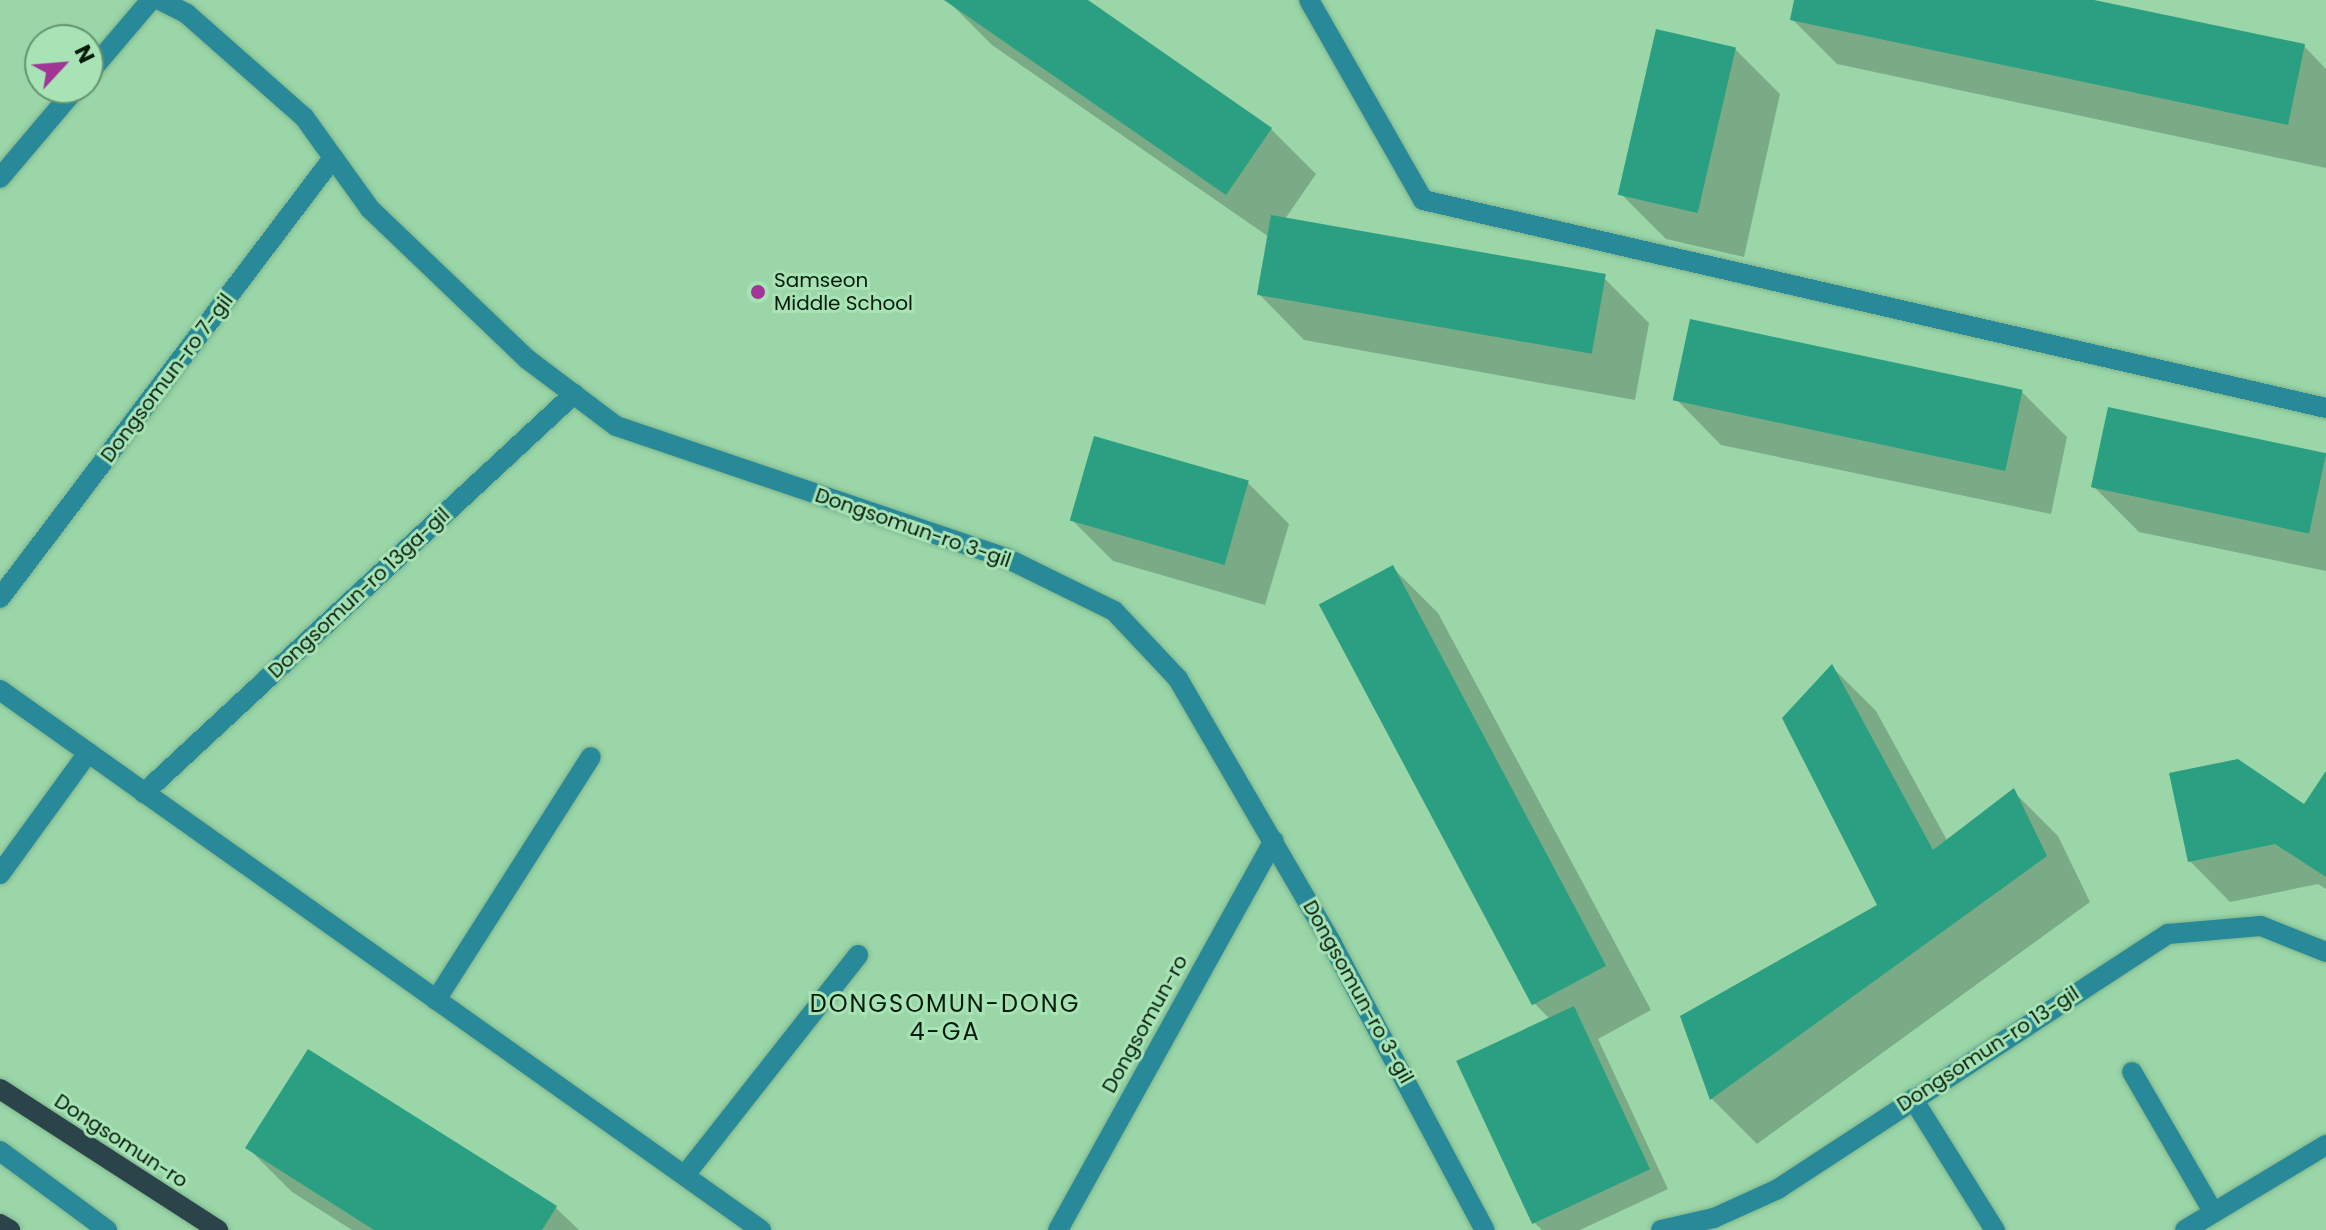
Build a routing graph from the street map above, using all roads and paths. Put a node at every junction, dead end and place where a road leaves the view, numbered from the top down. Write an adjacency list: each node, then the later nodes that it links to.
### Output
1 (151, 0): 4 (street)
2 (160, 0): 6 (street, Dongsomun-ro 3-gil)
3 (1309, 0): 9 (street)
4 (104, 55)
5 (62, 104): 7 (street)
6 (333, 158): 8 (street, Dongsomun-ro 3-gil); 10 (street, Dongsomun-ro 7-gil)
7 (0, 178)
8 (574, 394): 14 (street, Dongsomun-ro 13ga-gil); 15 (street, Dongsomun-ro 3-gil)
9 (2326, 408)
10 (0, 598)
11 (0, 690): 12 (street)
12 (88, 753): 14 (street); 16 (street)
13 (591, 757): 19 (street)
14 (144, 793): 19 (street)
15 (1274, 841): 34 (street, Dongsomun-ro); 35 (street, Dongsomun-ro 3-gil)
16 (0, 874)
17 (2326, 952): 22 (street, Dongsomun-ro 13-gil)
18 (858, 955): 26 (street)
19 (436, 1000): 26 (street)
20 (2132, 1072): 27 (street)
21 (0, 1089): 32 (main road, Dongsomun-ro)
22 (1913, 1099): 36 (street, Dongsomun-ro 13-gil); 37 (street)
23 (2326, 1145): 27 (street)
24 (0, 1151): 31 (street)
25 (0, 1166): 30 (street)
26 (685, 1175): 33 (street)
27 (2213, 1212): 38 (street)
28 (0, 1224): 29 (main road)
29 (10, 1230)
30 (84, 1230)
31 (107, 1230)
32 (218, 1230)
33 (761, 1230)
34 (1058, 1230)
35 (1485, 1230)
36 (1661, 1230)
37 (1995, 1230)
38 (2185, 1230)

